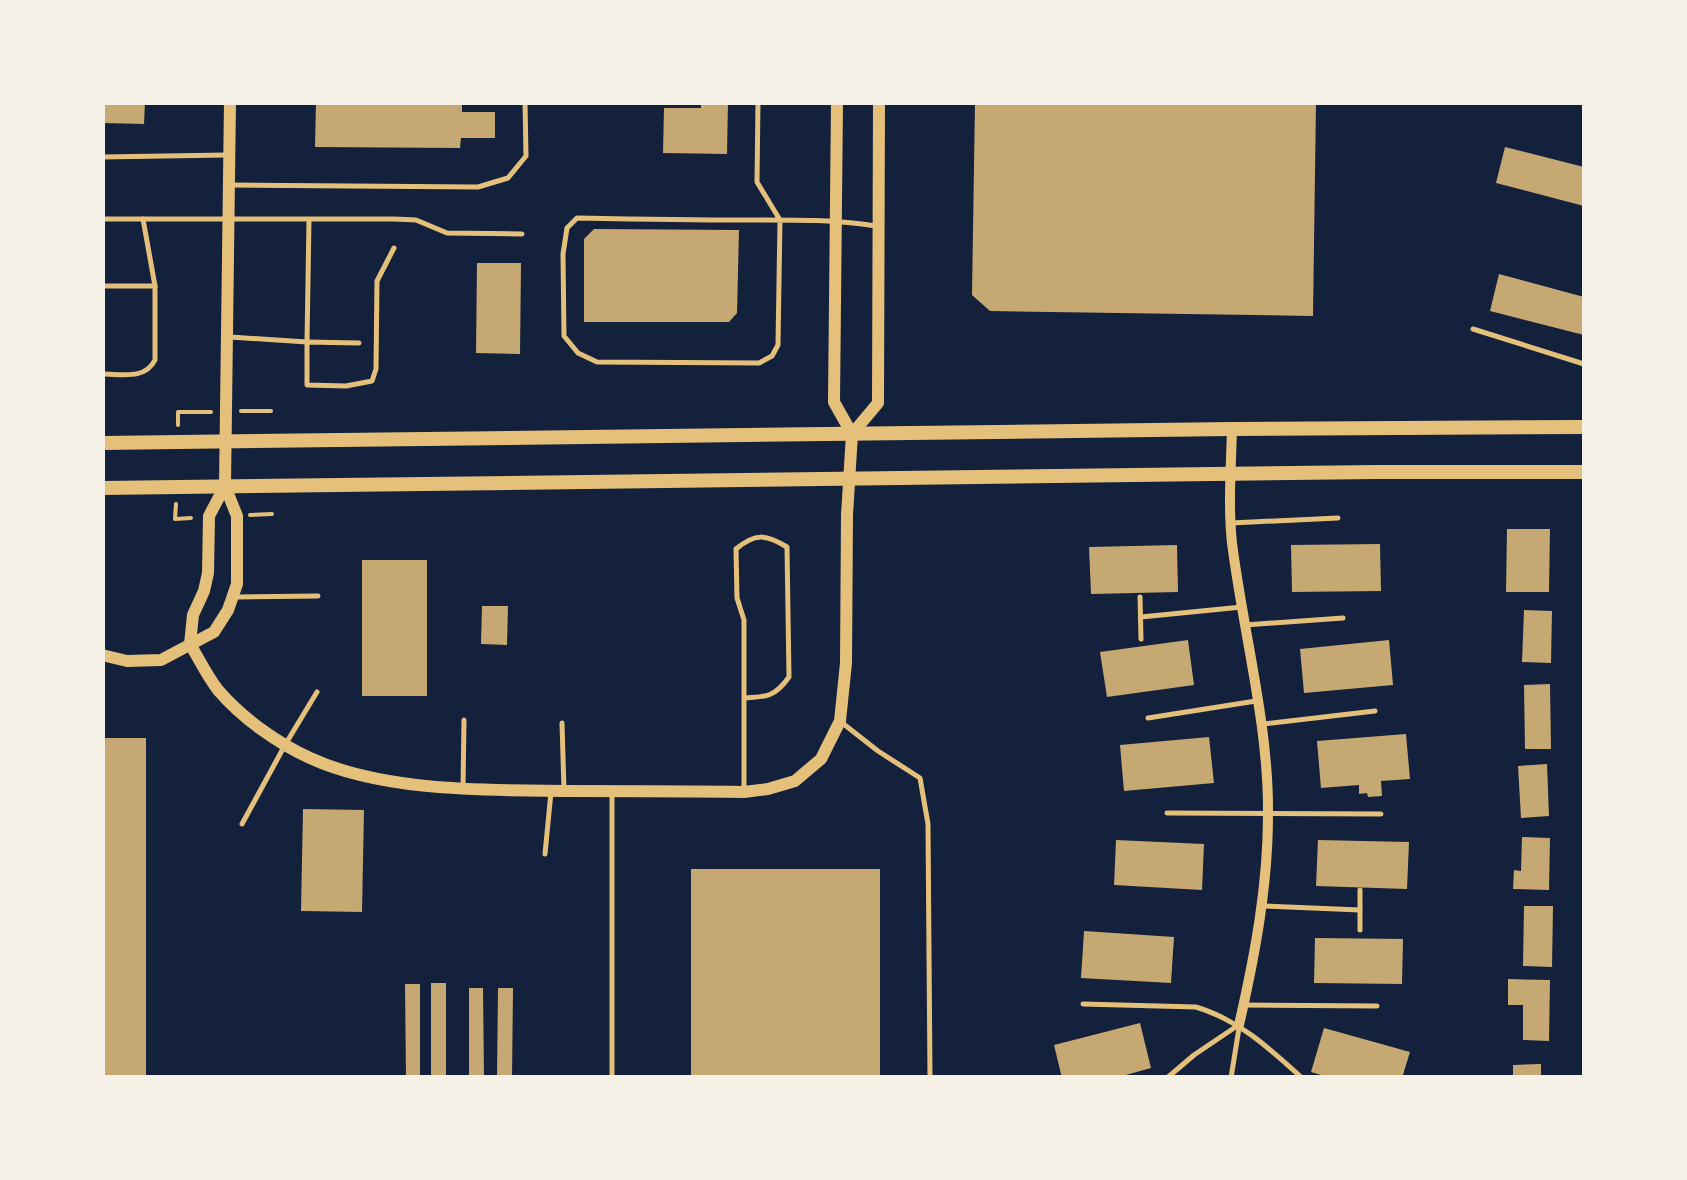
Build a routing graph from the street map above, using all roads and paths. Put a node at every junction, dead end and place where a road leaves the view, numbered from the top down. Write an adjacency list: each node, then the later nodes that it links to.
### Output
1 (230, 102): 6 (street)
2 (526, 102): 8 (lane)
3 (758, 102): 13 (lane)
4 (837, 102): 14 (street)
5 (879, 102): 15 (street)
6 (230, 155): 7 (lane); 8 (street)
7 (102, 157)
8 (229, 185): 11 (street)
9 (102, 219): 10 (lane)
10 (143, 219): 11 (lane); 19 (lane)
11 (228, 219): 12 (lane); 21 (street)
12 (310, 219): 16 (lane); 22 (lane)
13 (780, 220): 13 (lane); 14 (lane)
14 (836, 220): 15 (lane); 28 (street)
15 (878, 226): 28 (street)
16 (522, 234)
17 (394, 248): 22 (lane)
18 (102, 286): 19 (lane)
19 (155, 286): 25 (lane)
20 (1473, 330): 24 (lane)
21 (227, 337): 22 (lane); 29 (street)
22 (307, 342): 23 (lane)
23 (358, 343)
24 (1584, 364)
25 (102, 374)
26 (1584, 427): 27 (main road)
27 (1232, 429): 28 (main road); 32 (street)
28 (852, 434): 29 (main road); 33 (street)
29 (226, 442): 30 (main road); 34 (street)
30 (102, 444)
31 (1584, 472): 32 (main road)
32 (1231, 474): 33 (main road); 37 (street)
33 (849, 478): 34 (main road); 54 (street)
34 (224, 486): 35 (main road); 40 (street); 46 (street)
35 (102, 488)
36 (1338, 518): 37 (lane)
37 (1230, 523): 41 (street)
38 (318, 596): 40 (lane)
39 (1140, 597): 42 (lane)
40 (232, 598): 46 (street)
41 (1242, 607): 42 (lane); 44 (street)
42 (1140, 618): 45 (lane)
43 (1343, 618): 44 (lane)
44 (1245, 625): 50 (street)
45 (1141, 639)
46 (190, 644): 47 (street); 57 (street)
47 (102, 655)
48 (317, 692): 57 (lane)
49 (744, 698): 49 (lane); 61 (lane)
50 (1256, 702): 52 (lane); 56 (street)
51 (1375, 711): 56 (lane)
52 (1148, 718)
53 (464, 720): 58 (lane)
54 (840, 720): 61 (street); 76 (lane)
55 (562, 723): 59 (lane)
56 (1260, 724): 63 (street)
57 (285, 745): 58 (street); 65 (lane)
58 (463, 788): 59 (street)
59 (558, 791): 60 (street); 66 (lane)
60 (612, 791): 61 (street); 75 (lane)
61 (744, 792)
62 (1167, 813): 63 (lane)
63 (1268, 814): 64 (lane); 68 (street)
64 (1380, 814)
65 (242, 824)
66 (545, 854)
67 (1360, 890): 69 (lane)
68 (1263, 906): 69 (lane); 72 (street)
69 (1360, 910): 70 (lane)
70 (1360, 930)
71 (1084, 1004): 74 (lane)
72 (1244, 1005): 73 (lane); 74 (street)
73 (1378, 1006)
74 (1239, 1025): 77 (lane); 78 (lane); 79 (lane)
75 (612, 1078)
76 (930, 1078)
77 (1168, 1078)
78 (1231, 1078)
79 (1302, 1078)

